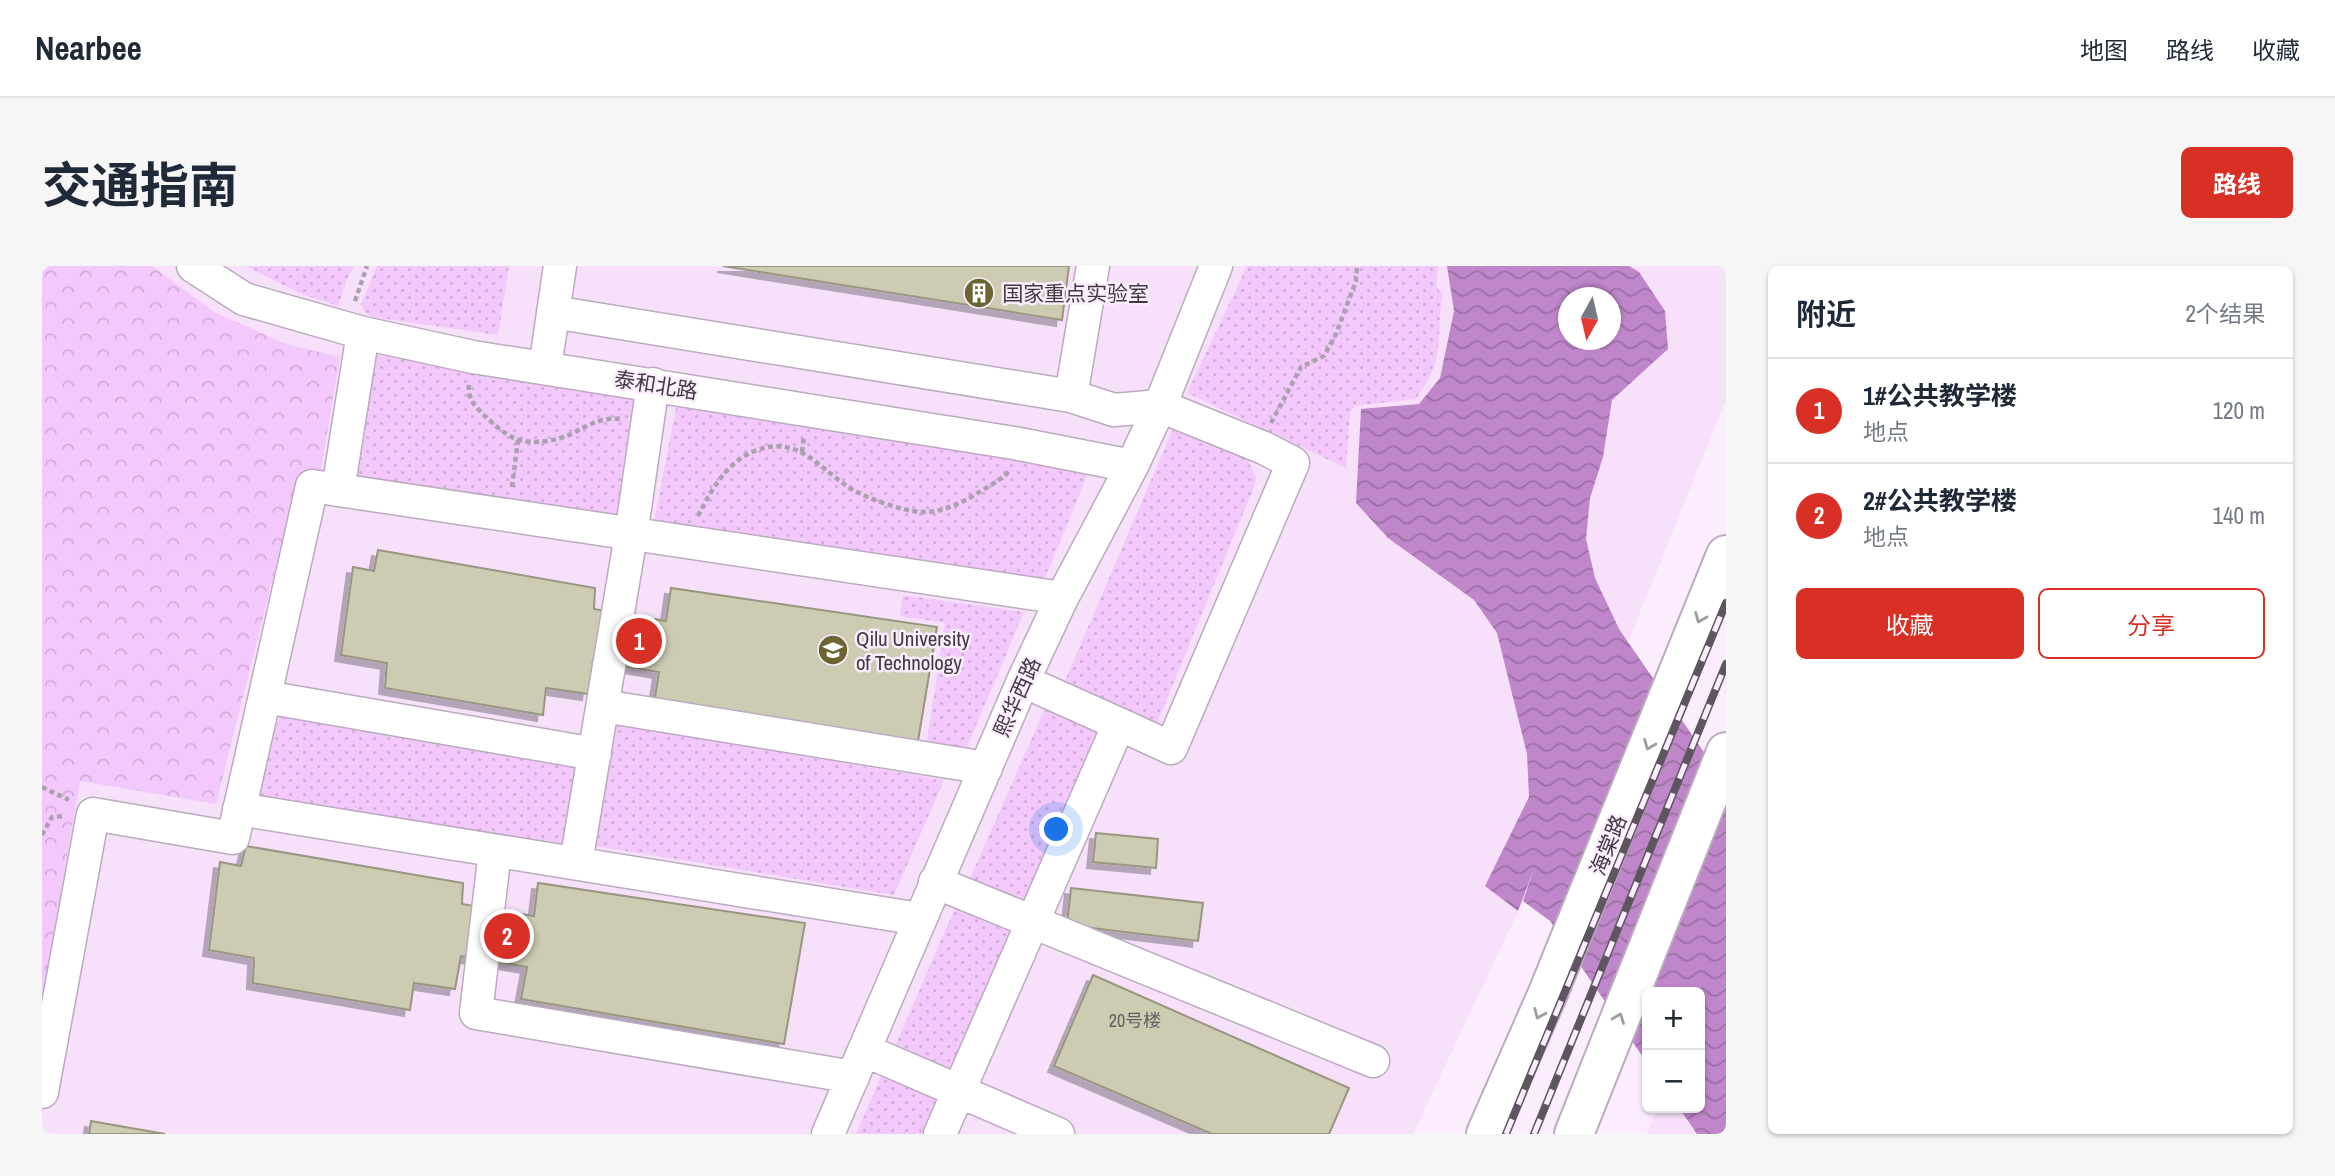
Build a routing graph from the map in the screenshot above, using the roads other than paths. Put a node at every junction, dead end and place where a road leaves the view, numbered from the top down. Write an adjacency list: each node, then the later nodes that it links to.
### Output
1 (193, 266): 6 (street, 泰和北路)
2 (560, 266): 5 (street)
3 (1093, 266): 9 (street)
4 (1216, 266): 10 (street, 熙华西路)
5 (553, 312): 7 (street); 9 (street)
6 (357, 331): 7 (street, 泰和北路); 12 (street)
7 (545, 368): 8 (street, 泰和北路)
8 (653, 384): 11 (street, 泰和北路); 13 (street)
9 (1071, 396): 10 (street)
10 (1160, 406): 11 (street, 熙华西路); 19 (street)
11 (1132, 466): 15 (street, 熙华西路)
12 (338, 490): 13 (street); 17 (street)
13 (631, 535): 15 (street); 18 (street)
14 (1726, 555): 36 (main road, 海棠路, one-way to 36)
15 (1062, 598): 16 (street, 熙华西路)
16 (1023, 681): 19 (street); 22 (street, 熙华西路)
17 (265, 697): 21 (street); 23 (street)
18 (603, 706): 21 (street); 22 (street)
19 (1119, 724): 28 (street)
20 (1726, 752): 37 (main road, one-way to 20)
21 (595, 754): 25 (street)
22 (986, 768): 26 (street, 熙华西路)
23 (239, 809): 24 (street); 32 (street)
24 (495, 851): 25 (street); 30 (street)
25 (576, 863): 27 (street)
26 (935, 882): 27 (street, 熙华西路); 28 (street)
27 (919, 919): 30 (street, 熙华西路)
28 (1032, 923): 29 (street); 31 (street)
29 (1373, 1061)
30 (858, 1063): 31 (street); 33 (street, 熙华西路)
31 (958, 1091): 34 (street); 35 (street)
32 (42, 1092)
33 (828, 1134)
34 (940, 1134)
35 (1058, 1134)
36 (1486, 1134)
37 (1574, 1134)

